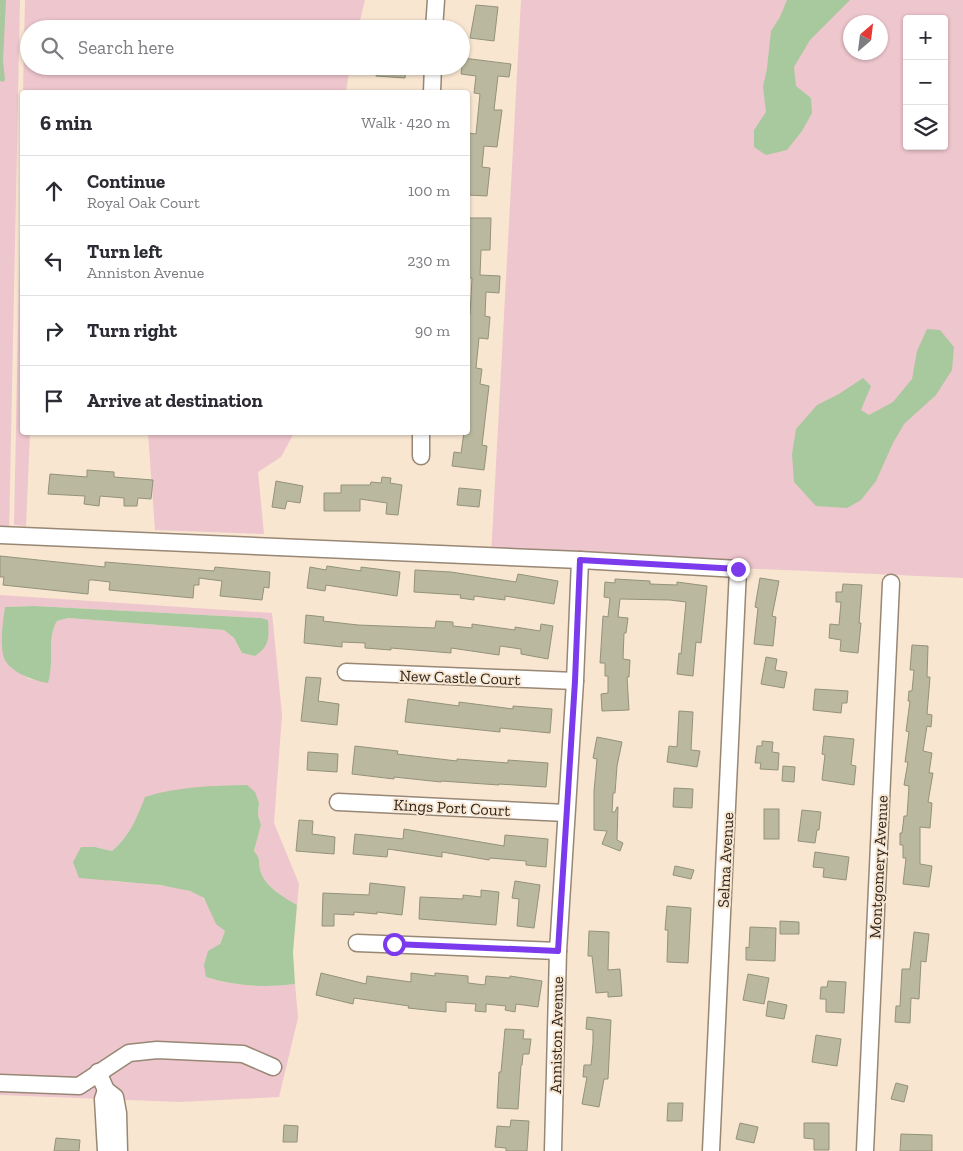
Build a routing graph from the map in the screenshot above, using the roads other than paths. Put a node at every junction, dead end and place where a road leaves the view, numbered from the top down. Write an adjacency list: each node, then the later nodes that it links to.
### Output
1 (436, 0): 2 (street)
2 (435, 20)
3 (433, 75): 4 (street)
4 (432, 90)
5 (421, 435): 6 (street)
6 (421, 456)
7 (0, 535): 8 (street)
8 (580, 560): 11 (street, Anniston Avenue); 23 (street, Selma Avenue)
9 (891, 583): 24 (street, Montgomery Avenue)
10 (346, 672): 11 (street, New Castle Court)
11 (575, 681): 13 (street, Anniston Avenue)
12 (338, 802): 13 (street, Kings Port Court)
13 (566, 813): 15 (street, Anniston Avenue)
14 (357, 943): 15 (street)
15 (558, 951): 22 (street, Anniston Avenue)
16 (273, 1067): 17 (street)
17 (98, 1072): 18 (street); 19 (street)
18 (0, 1083)
19 (106, 1090): 20 (street); 21 (street)
20 (106, 1151)
21 (119, 1151)
22 (553, 1151)
23 (712, 1151)
24 (865, 1151)

